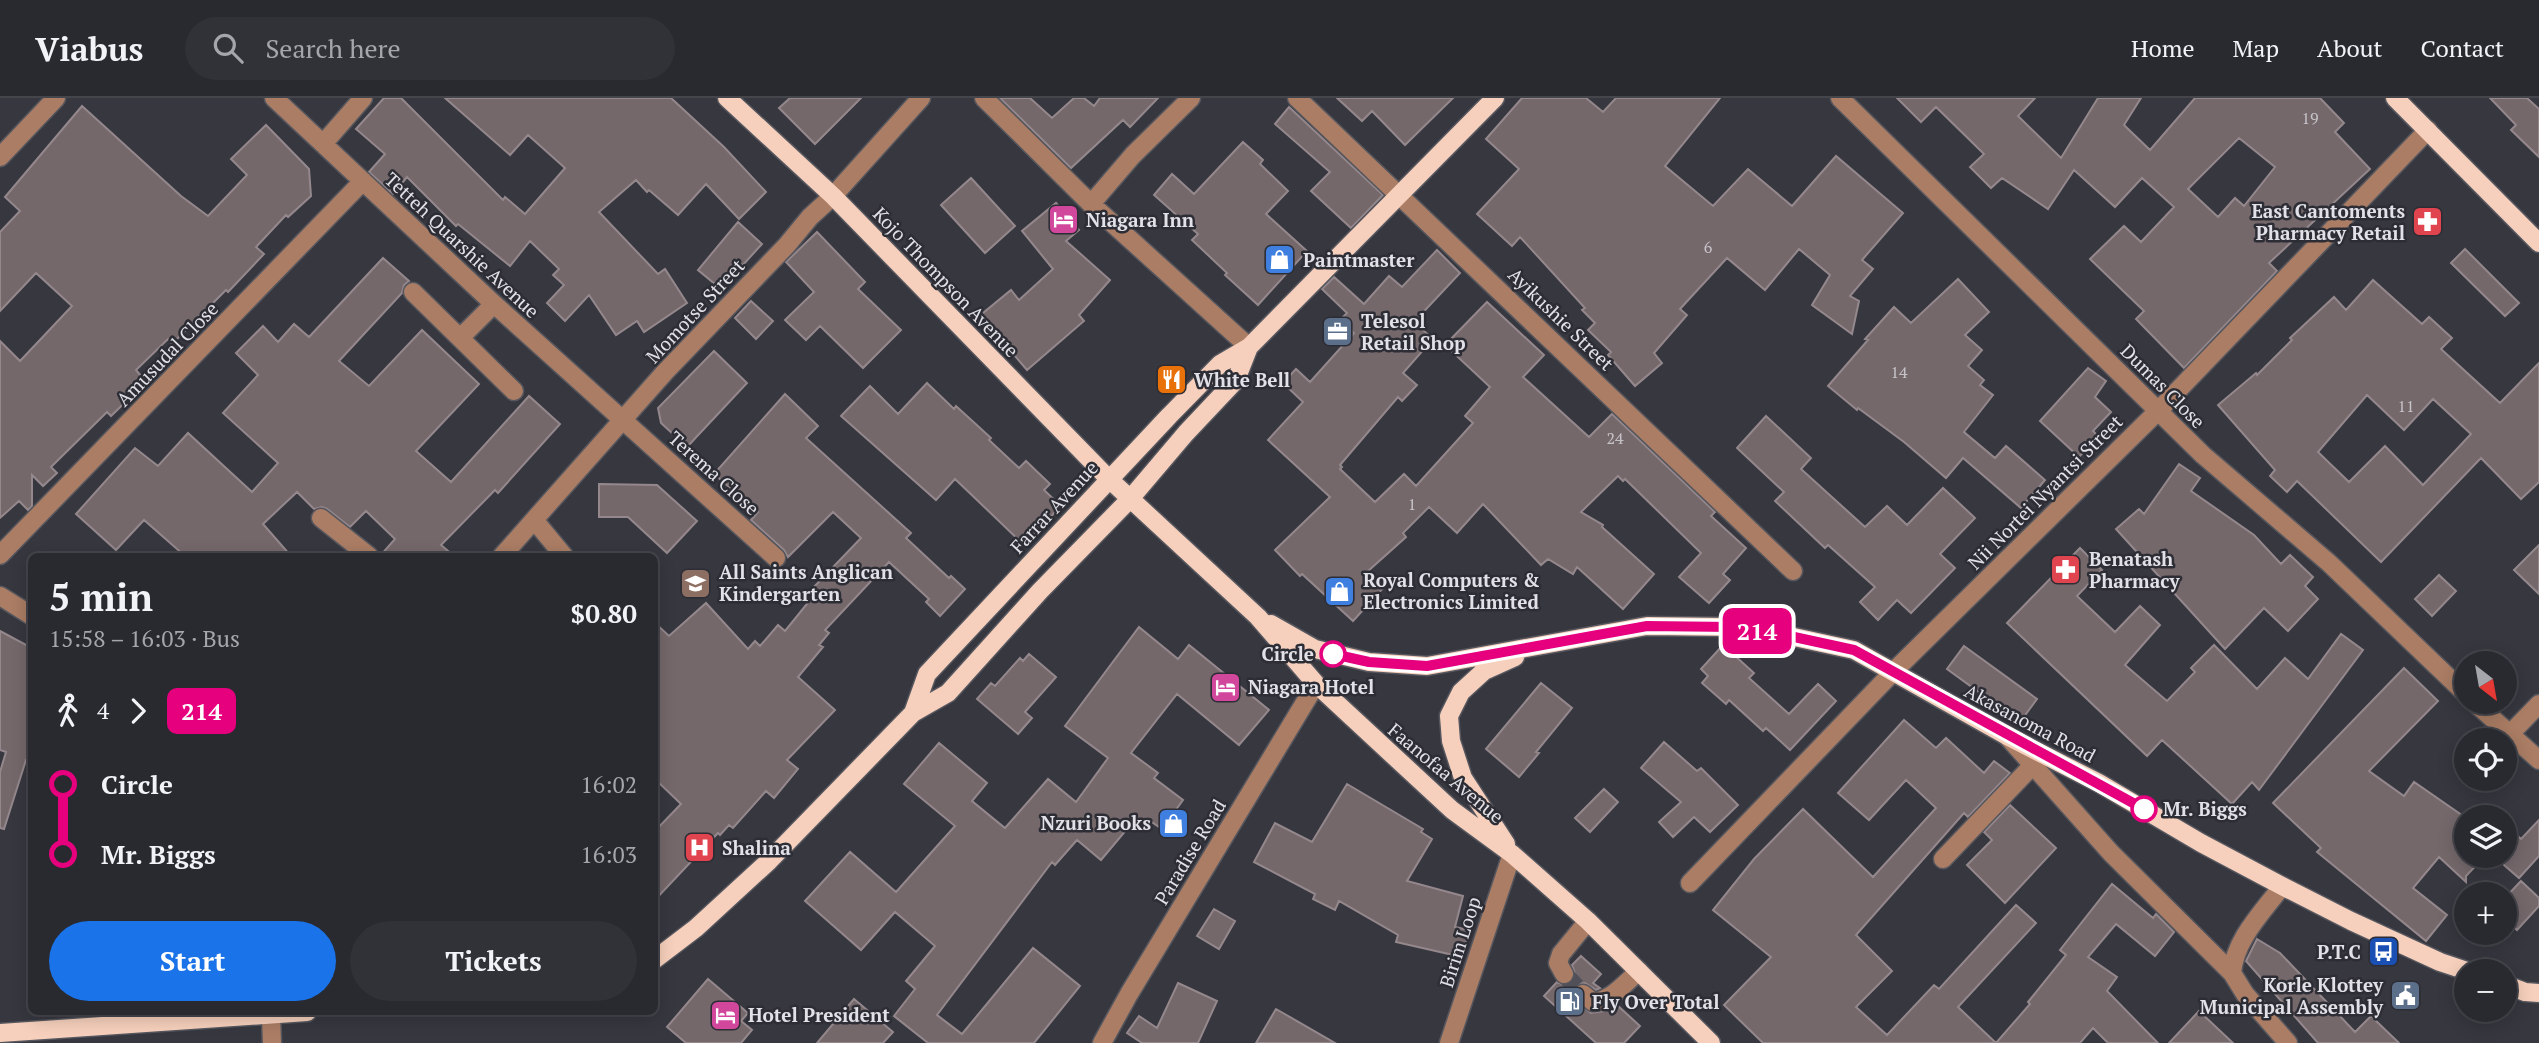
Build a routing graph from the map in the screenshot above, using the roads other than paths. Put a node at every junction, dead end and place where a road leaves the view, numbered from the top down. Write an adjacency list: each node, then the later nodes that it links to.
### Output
1 (56, 98): 14 (street)
2 (274, 98): 13 (street, Tetteh Quarshie Avenue)
3 (363, 98): 13 (street)
4 (727, 98): 17 (main road, Kojo Thompson Avenue)
5 (921, 98): 17 (street, Momotse Street)
6 (984, 98): 18 (street)
7 (1191, 98): 18 (street)
8 (1297, 98): 16 (street, Ayikushie Street)
9 (1495, 98): 16 (main road, Farrar Avenue)
10 (1840, 98): 25 (street, Dumas Close)
11 (2395, 98): 12 (main road)
12 (2428, 130): 19 (main road); 25 (street, Nii Nortei Nyantsi Street)
13 (323, 144): 15 (street, Tetteh Quarshie Avenue)
14 (0, 157)
15 (363, 181): 21 (street, Tetteh Quarshie Avenue); 34 (street, Amusudal Close)
16 (1401, 195): 23 (main road, Farrar Avenue); 36 (street, Ayikushie Street)
17 (833, 196): 26 (street, Momotse Street); 27 (main road, Kojo Thompson Avenue)
18 (1091, 204): 23 (street)
19 (2539, 243)
20 (413, 292): 22 (street)
21 (494, 304): 22 (street); 26 (street, Tetteh Quarshie Avenue)
22 (460, 338): 24 (street)
23 (1249, 347): 27 (main road, Farrar Avenue); 28 (main road, Farrar Avenue)
24 (514, 391)
25 (2159, 410): 41 (street, Nii Nortei Nyantsi Street); 42 (street, Dumas Close)
26 (624, 420): 30 (street, Momotse Street); 35 (street, Terema Close)
27 (1109, 479): 28 (main road, Kojo Thompson Avenue); 45 (main road, Farrar Avenue)
28 (1130, 499): 39 (main road, Faanofaa Avenue); 45 (main road, Farrar Avenue)
29 (321, 518): 31 (street)
30 (536, 521): 32 (street, Momotse Street); 33 (street)
31 (365, 553)
32 (505, 553)
33 (562, 553)
34 (0, 555)
35 (776, 558)
36 (1793, 571)
37 (0, 596): 38 (street)
38 (28, 614)
39 (1258, 617): 40 (main road, Akasanoma Road); 43 (main road, Faanofaa Avenue)
40 (1544, 645): 41 (main road, Akasanoma Road); 53 (main road, Akasanoma Road)
41 (1893, 672): 49 (main road, Akasanoma Road); 55 (street, Nii Nortei Nyantsi Street)
42 (2454, 683)
43 (1316, 684): 53 (main road, Faanofaa Avenue); 69 (street, Paradise Road)
44 (2539, 704): 48 (street)
45 (913, 713): 58 (main road, Farrar Avenue)
46 (2487, 714): 47 (street)
47 (2502, 728)
48 (2516, 728)
49 (2007, 736): 52 (street); 56 (main road, Akasanoma Road)
50 (2517, 742): 51 (street)
51 (2539, 760)
52 (2032, 766): 54 (street); 61 (street)
53 (1512, 854): 57 (main road, Faanofaa Avenue); 70 (street, Birim Loop)
54 (1943, 859)
55 (1690, 883)
56 (2282, 886): 59 (main road, Akasanoma Road); 61 (street)
57 (1588, 921): 60 (main road, Faanofaa Avenue); 62 (street)
58 (658, 957)
59 (2454, 967)
60 (1639, 971): 64 (street); 71 (main road, Faanofaa Avenue)
61 (2232, 973): 72 (street)
62 (1564, 974)
63 (2517, 989): 65 (main road)
64 (1583, 994)
65 (2535, 995)
66 (271, 1015): 67 (main road); 68 (street)
67 (0, 1033)
68 (272, 1043)
69 (1102, 1043)
70 (1448, 1043)
71 (1712, 1043)
72 (2288, 1043)

